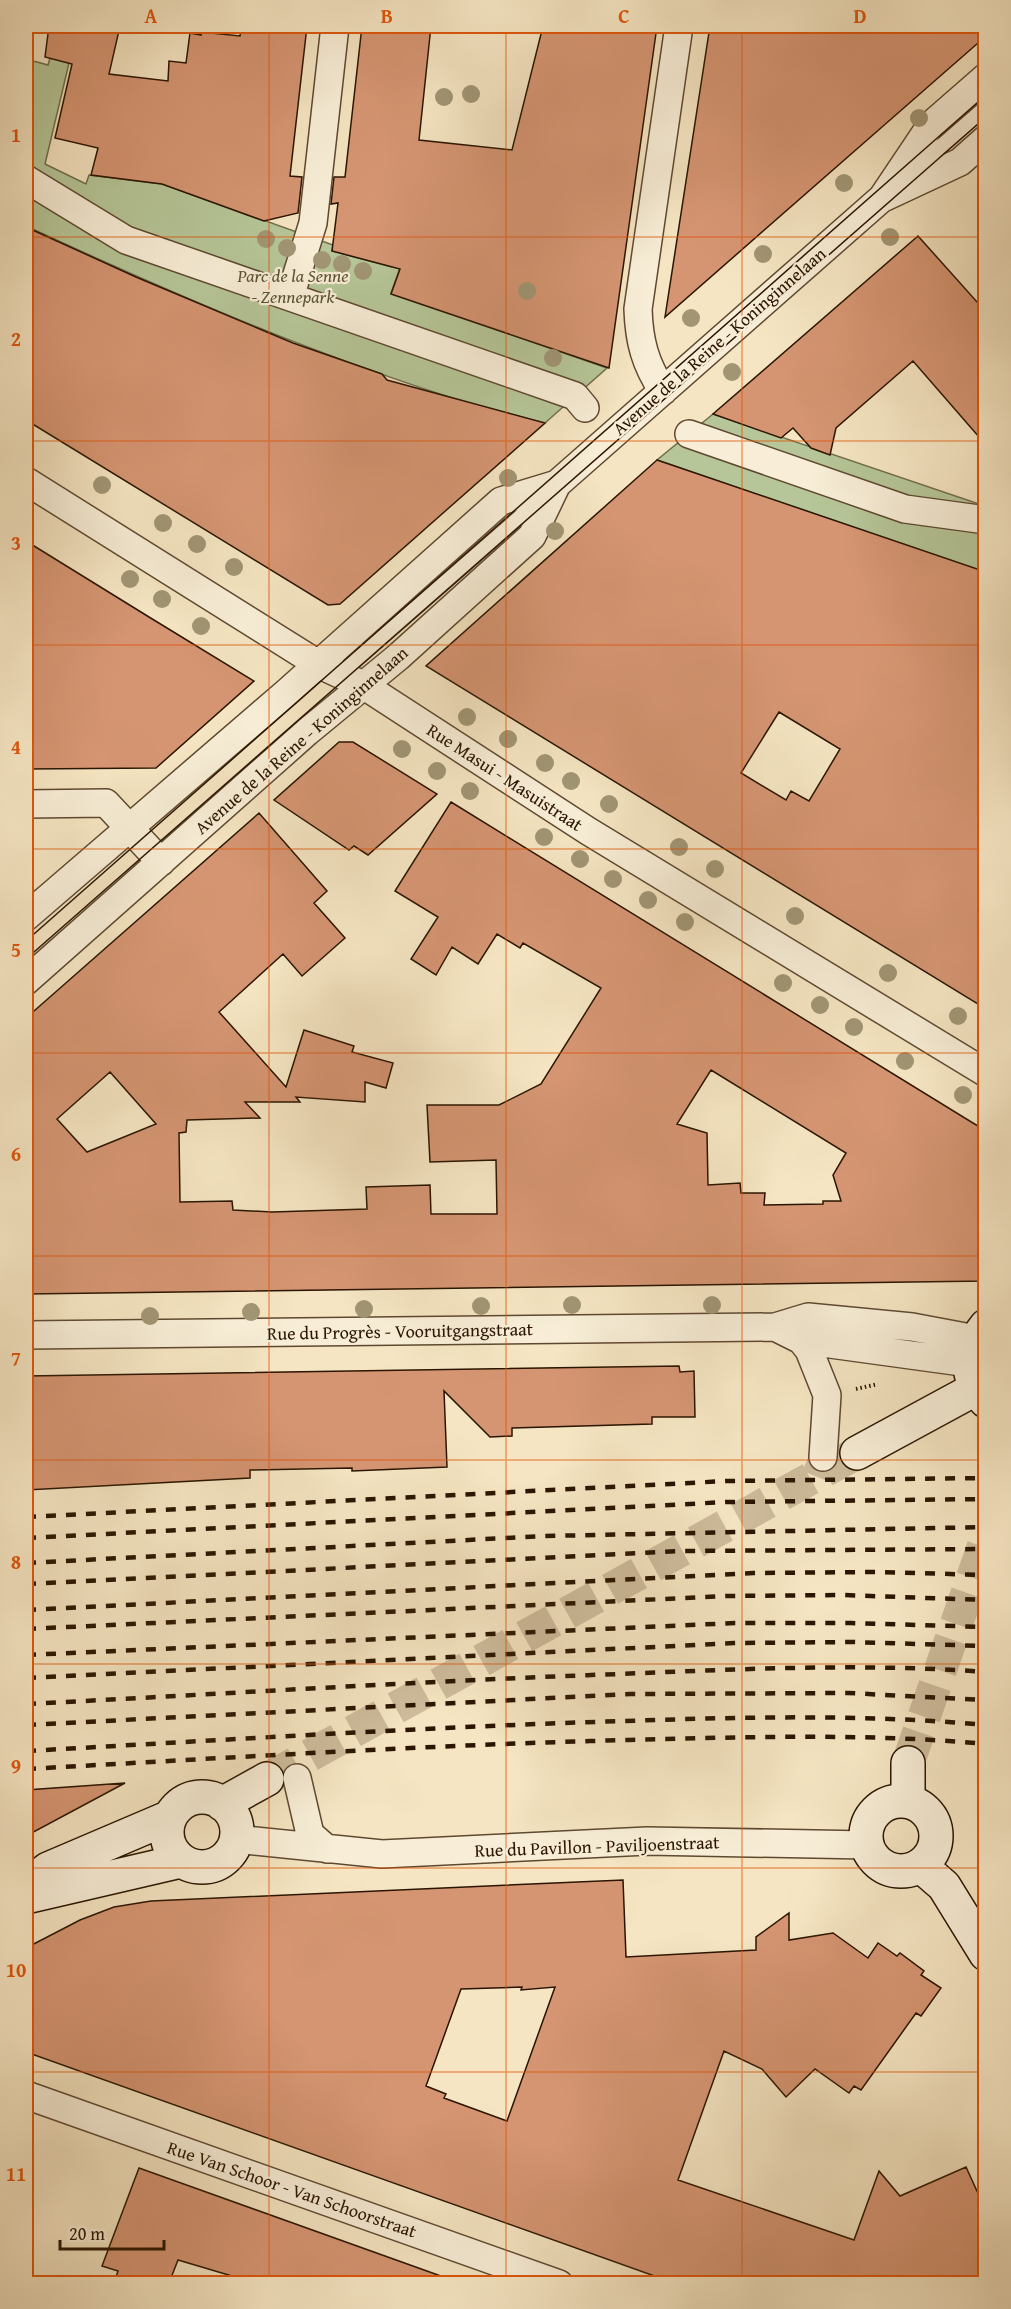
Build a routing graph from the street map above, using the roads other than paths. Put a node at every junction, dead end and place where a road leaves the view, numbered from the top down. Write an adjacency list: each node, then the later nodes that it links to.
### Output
1 (335, 26): 8 (street)
2 (679, 26): 9 (street)
3 (986, 77): 7 (street, Avenue de la Reine - Koninginnelaan)
4 (986, 107): 7 (lane, Avenue de la Reine - Koninginnelaan)
5 (986, 139): 7 (street, Avenue de la Reine - Koninginnelaan)
6 (26, 179): 8 (street)
7 (882, 198): 9 (street, Avenue de la Reine - Koninginnelaan)
8 (290, 297): 10 (street)
9 (663, 390): 13 (street, Avenue de la Reine - Koninginnelaan)
10 (585, 408)
11 (689, 434): 14 (street)
12 (26, 481): 15 (street, Rue Masui - Masuistraat)
13 (557, 484): 15 (street, Avenue de la Reine - Koninginnelaan); 15 (street, Avenue de la Reine - Koninginnelaan)
14 (986, 520)
15 (341, 675): 17 (street, Avenue de la Reine - Koninginnelaan); 18 (street, Avenue de la Reine - Koninginnelaan); 21 (street, Rue Masui - Masuistraat)
16 (26, 804): 17 (street)
17 (128, 826): 18 (street); 19 (street, Avenue de la Reine - Koninginnelaan)
18 (161, 862): 20 (street, Avenue de la Reine - Koninginnelaan)
19 (26, 917)
20 (26, 981)
21 (986, 1073)
22 (775, 1327): 23 (street, Rue du Progrès - Vooruitgangstraat); 24 (street, Rue du Progrès - Vooruitgangstraat); 25 (street, Rue du Progrès - Vooruitgangstraat)
23 (26, 1335)
24 (801, 1340): 25 (street, Rue du Progrès - Vooruitgangstraat); 27 (street)
25 (978, 1364): 26 (main road)
26 (856, 1453)
27 (823, 1456)
28 (908, 1763): 30 (main road)
29 (282, 1778): 31 (main road); 35 (street)
30 (908, 1801): 34 (main road); 37 (main road)
31 (222, 1804): 32 (main road); 33 (main road)
32 (170, 1817): 36 (main road); 38 (main road)
33 (236, 1839): 35 (street, Rue du Pavillon - Paviljoenstraat); 36 (main road)
34 (867, 1845): 35 (street, Rue du Pavillon - Paviljoenstraat); 37 (main road)
35 (327, 1849)
36 (181, 1861): 39 (main road)
37 (921, 1866): 40 (main road)
38 (26, 1886)
39 (26, 1897)
40 (986, 1954)
41 (26, 2095): 42 (street, Rue Van Schoor - Van Schoorstraat)
42 (559, 2283)

